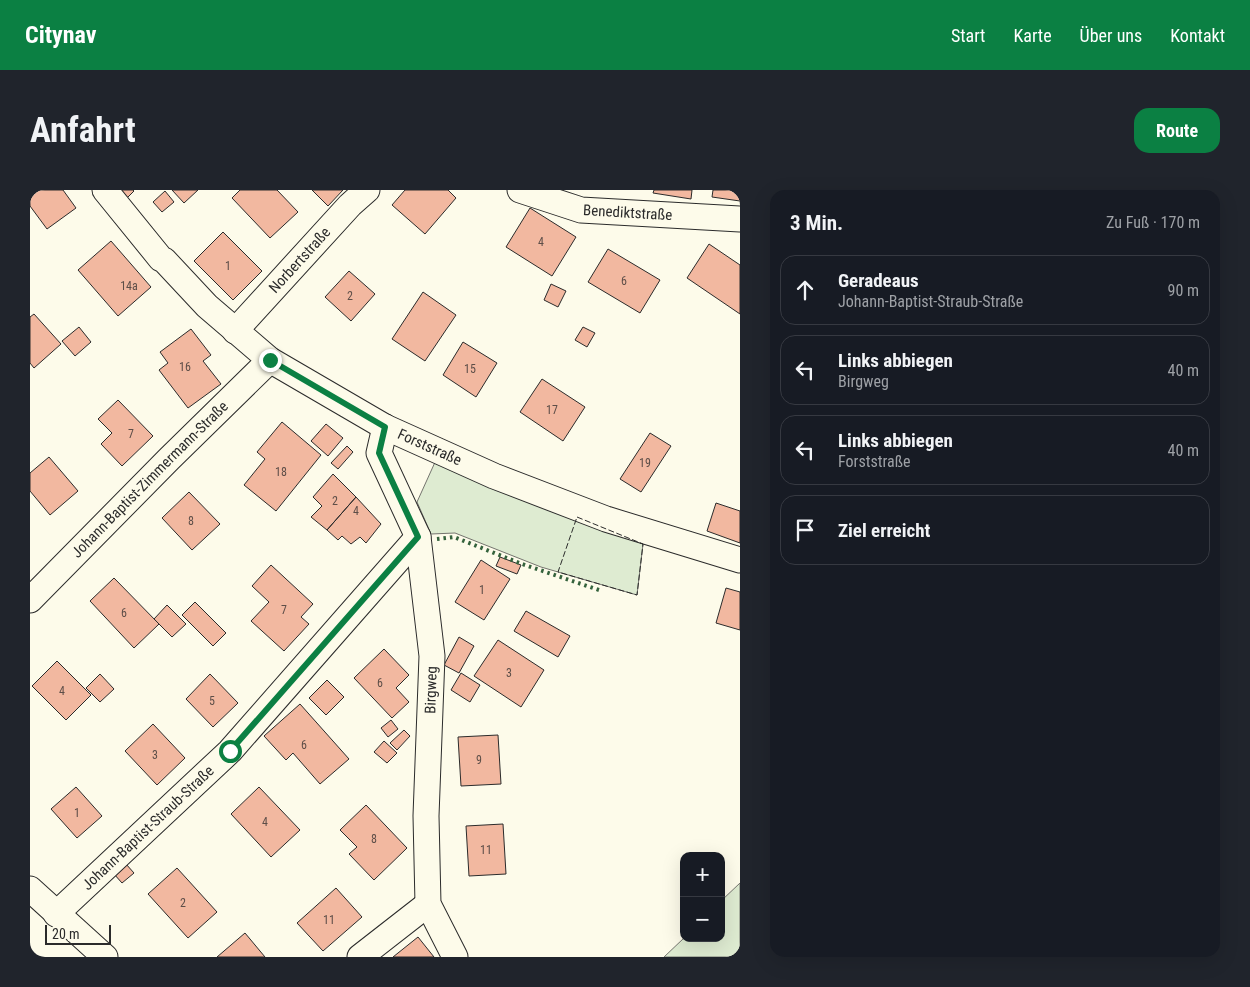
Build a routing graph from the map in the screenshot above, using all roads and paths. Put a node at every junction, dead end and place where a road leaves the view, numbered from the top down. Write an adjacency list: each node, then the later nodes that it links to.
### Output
1 (104, 190): 5 (street, Forststraße)
2 (367, 190): 5 (street, Norbertstraße)
3 (520, 190): 4 (street, Benediktstraße)
4 (740, 219)
5 (235, 331): 6 (street, Forststraße)
6 (270, 360): 7 (street, Forststraße); 10 (street, Johann-Baptist-Zimmermann-Straße)
7 (385, 427): 8 (street, Birgweg); 9 (street, Forststraße)
8 (418, 537): 12 (street, Birgweg); 13 (street, Johann-Baptist-Straub-Straße)
9 (740, 560)
10 (30, 600)
11 (30, 889): 13 (street)
12 (428, 904): 15 (street); 16 (street, Birgweg)
13 (56, 914): 14 (street)
14 (105, 957)
15 (360, 957)
16 (455, 957)

